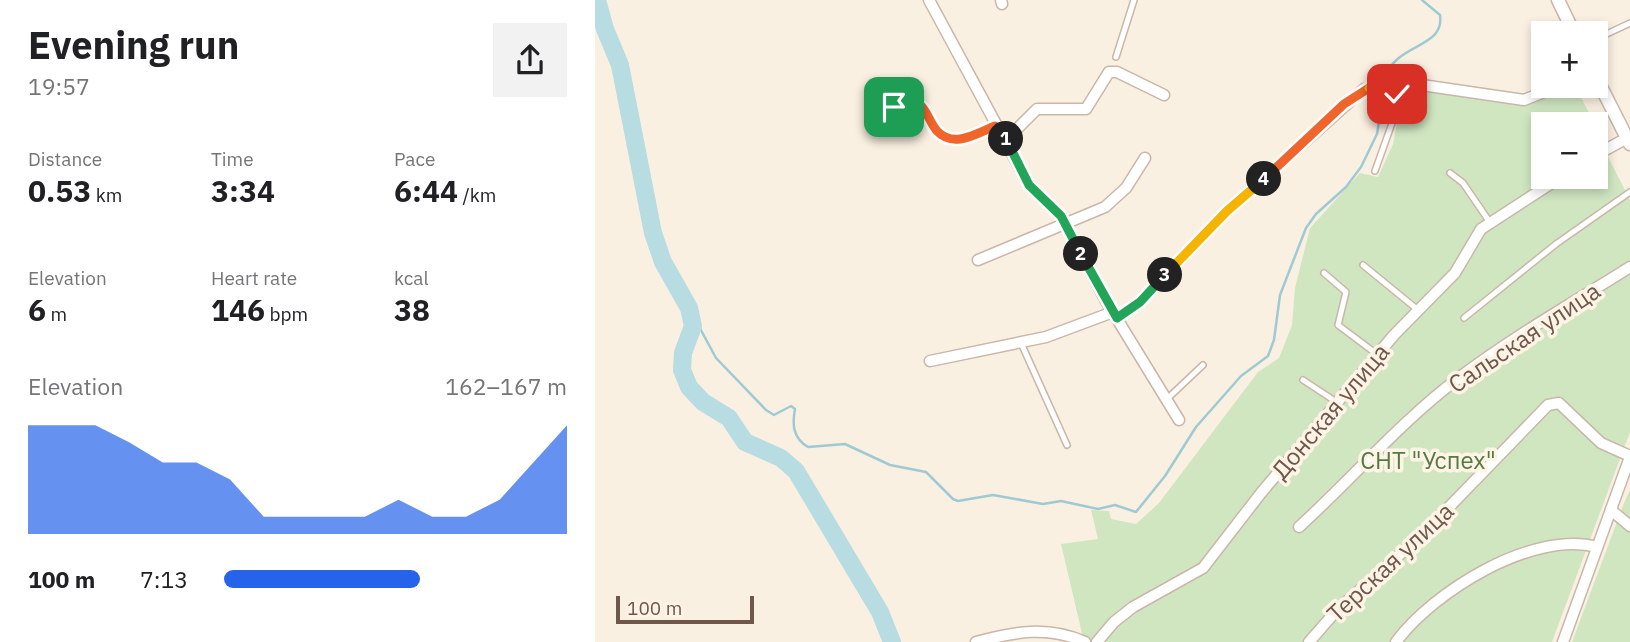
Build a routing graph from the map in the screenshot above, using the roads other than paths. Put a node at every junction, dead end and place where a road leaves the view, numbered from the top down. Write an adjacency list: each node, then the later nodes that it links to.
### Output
1 (929, 0): 13 (street)
2 (1134, 0): 7 (lane)
3 (1557, 0): 4 (street)
4 (1568, 21)
5 (1630, 23): 6 (lane)
6 (1608, 33)
7 (1116, 57)
8 (1397, 84): 10 (street); 18 (lane); 29 (street)
9 (1164, 95): 14 (street)
10 (1535, 98)
11 (1607, 98): 15 (street)
12 (894, 107): 13 (lane)
13 (995, 126): 14 (street)
14 (1005, 136): 23 (street)
15 (1629, 141): 16 (street)
16 (1608, 150)
17 (1145, 158): 23 (street)
18 (1375, 171)
19 (1451, 173): 22 (lane)
20 (1541, 189): 22 (street, Донская улица)
21 (1630, 192): 30 (lane)
22 (1489, 221): 28 (street, Донская улица)
23 (1065, 224): 24 (street); 29 (street)
24 (978, 260)
25 (1363, 265): 28 (lane)
26 (1630, 267): 43 (street, Сальская улица)
27 (1324, 273): 32 (lane)
28 (1418, 310): 32 (street, Донская улица)
29 (1115, 315): 31 (street); 36 (street)
30 (1464, 318)
31 (1021, 342): 33 (street); 39 (lane)
32 (1378, 355): 37 (street, Донская улица)
33 (930, 361)
34 (1203, 365): 36 (lane)
35 (1303, 380): 37 (lane)
36 (1166, 400): 38 (street)
37 (1338, 404): 47 (street, Донская улица)
38 (1179, 419)
39 (1067, 445)
40 (1630, 456): 41 (street); 48 (street, Терская улица)
41 (1611, 510): 42 (street); 44 (street)
42 (1630, 526)
43 (1299, 527)
44 (1597, 547): 49 (street); 50 (street)
45 (976, 642): 46 (street)
46 (1085, 642)
47 (1097, 642)
48 (1309, 642)
49 (1396, 642)
50 (1563, 642)

